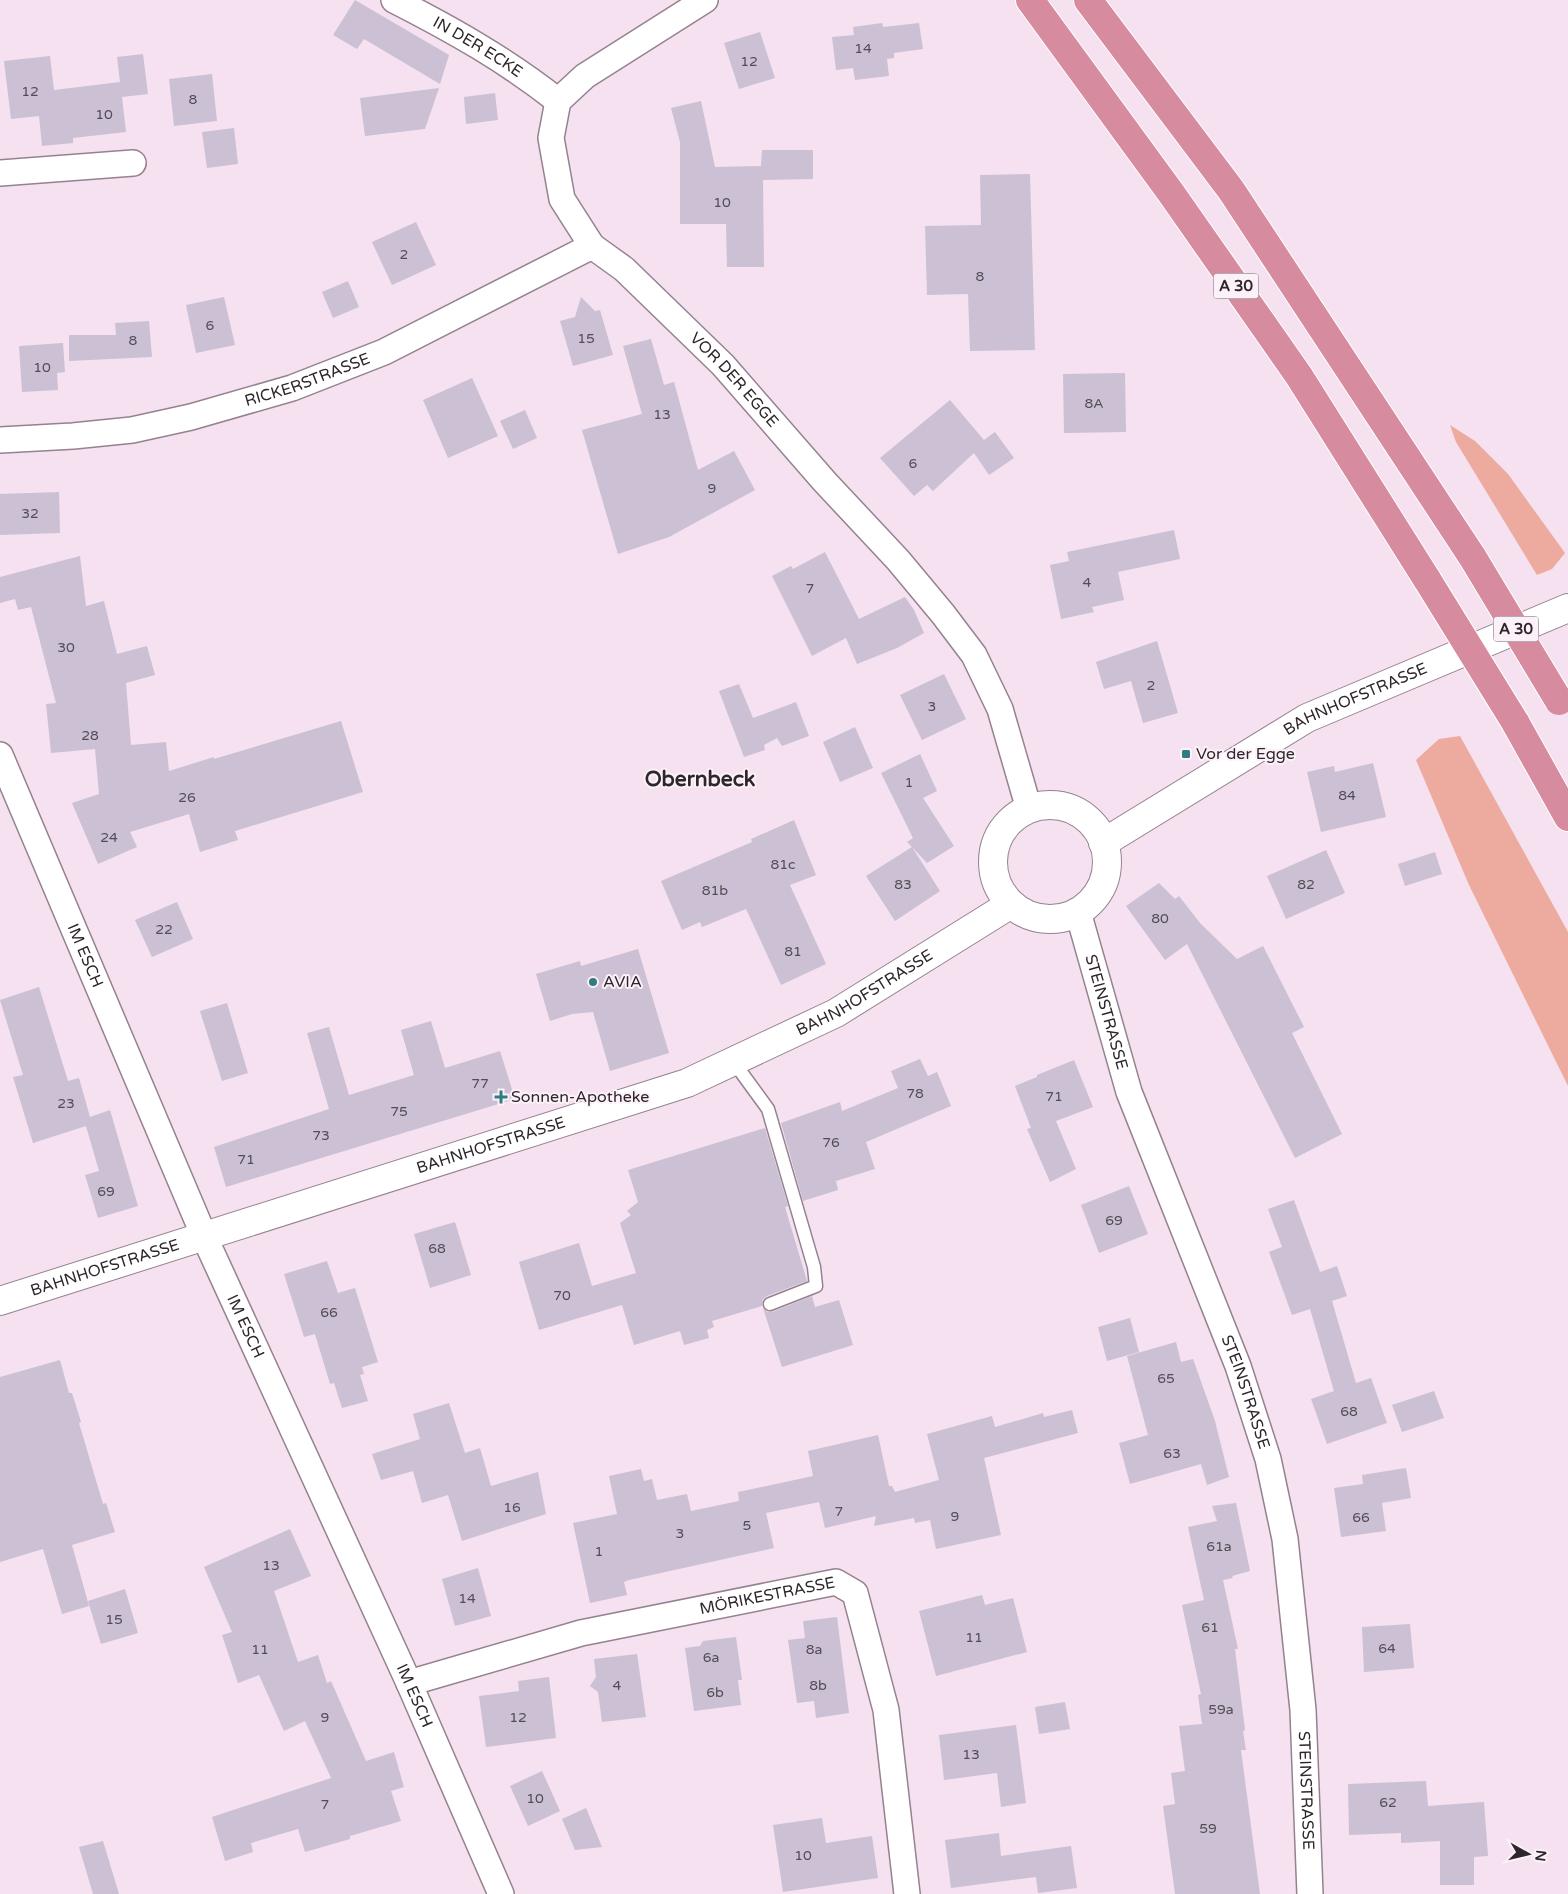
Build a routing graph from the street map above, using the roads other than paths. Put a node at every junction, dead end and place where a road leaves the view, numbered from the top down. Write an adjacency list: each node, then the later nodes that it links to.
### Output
1 (394, 0): 5 (street, IN DER ECKE)
2 (705, 0): 5 (street)
3 (1030, 0): 14 (highway, A 30, bridge)
4 (1088, 0): 11 (highway, A 30, bridge)
5 (558, 101): 8 (street, VOR DER EGGE)
6 (133, 162): 7 (street)
7 (0, 173)
8 (592, 246): 9 (street, RICKERSTRASSE); 13 (street, VOR DER EGGE)
9 (0, 440)
10 (1568, 608): 15 (street, BAHNHOFSTRASSE)
11 (1564, 708)
12 (0, 755): 19 (street, IM ESCH)
13 (1029, 809): 15 (street); 16 (street)
14 (1568, 818)
15 (1103, 842): 17 (street)
16 (1011, 904): 17 (street); 18 (street, BAHNHOFSTRASSE)
17 (1078, 912): 25 (street, STEINSTRASSE)
18 (733, 1061): 19 (street, BAHNHOFSTRASSE); 21 (lane)
19 (204, 1236): 20 (street, BAHNHOFSTRASSE); 22 (street, IM ESCH)
20 (0, 1301)
21 (770, 1304)
22 (409, 1683): 23 (street, IM ESCH); 24 (street, MÖRIKESTRASSE)
23 (501, 1894)
24 (907, 1894)
25 (1310, 1894)

